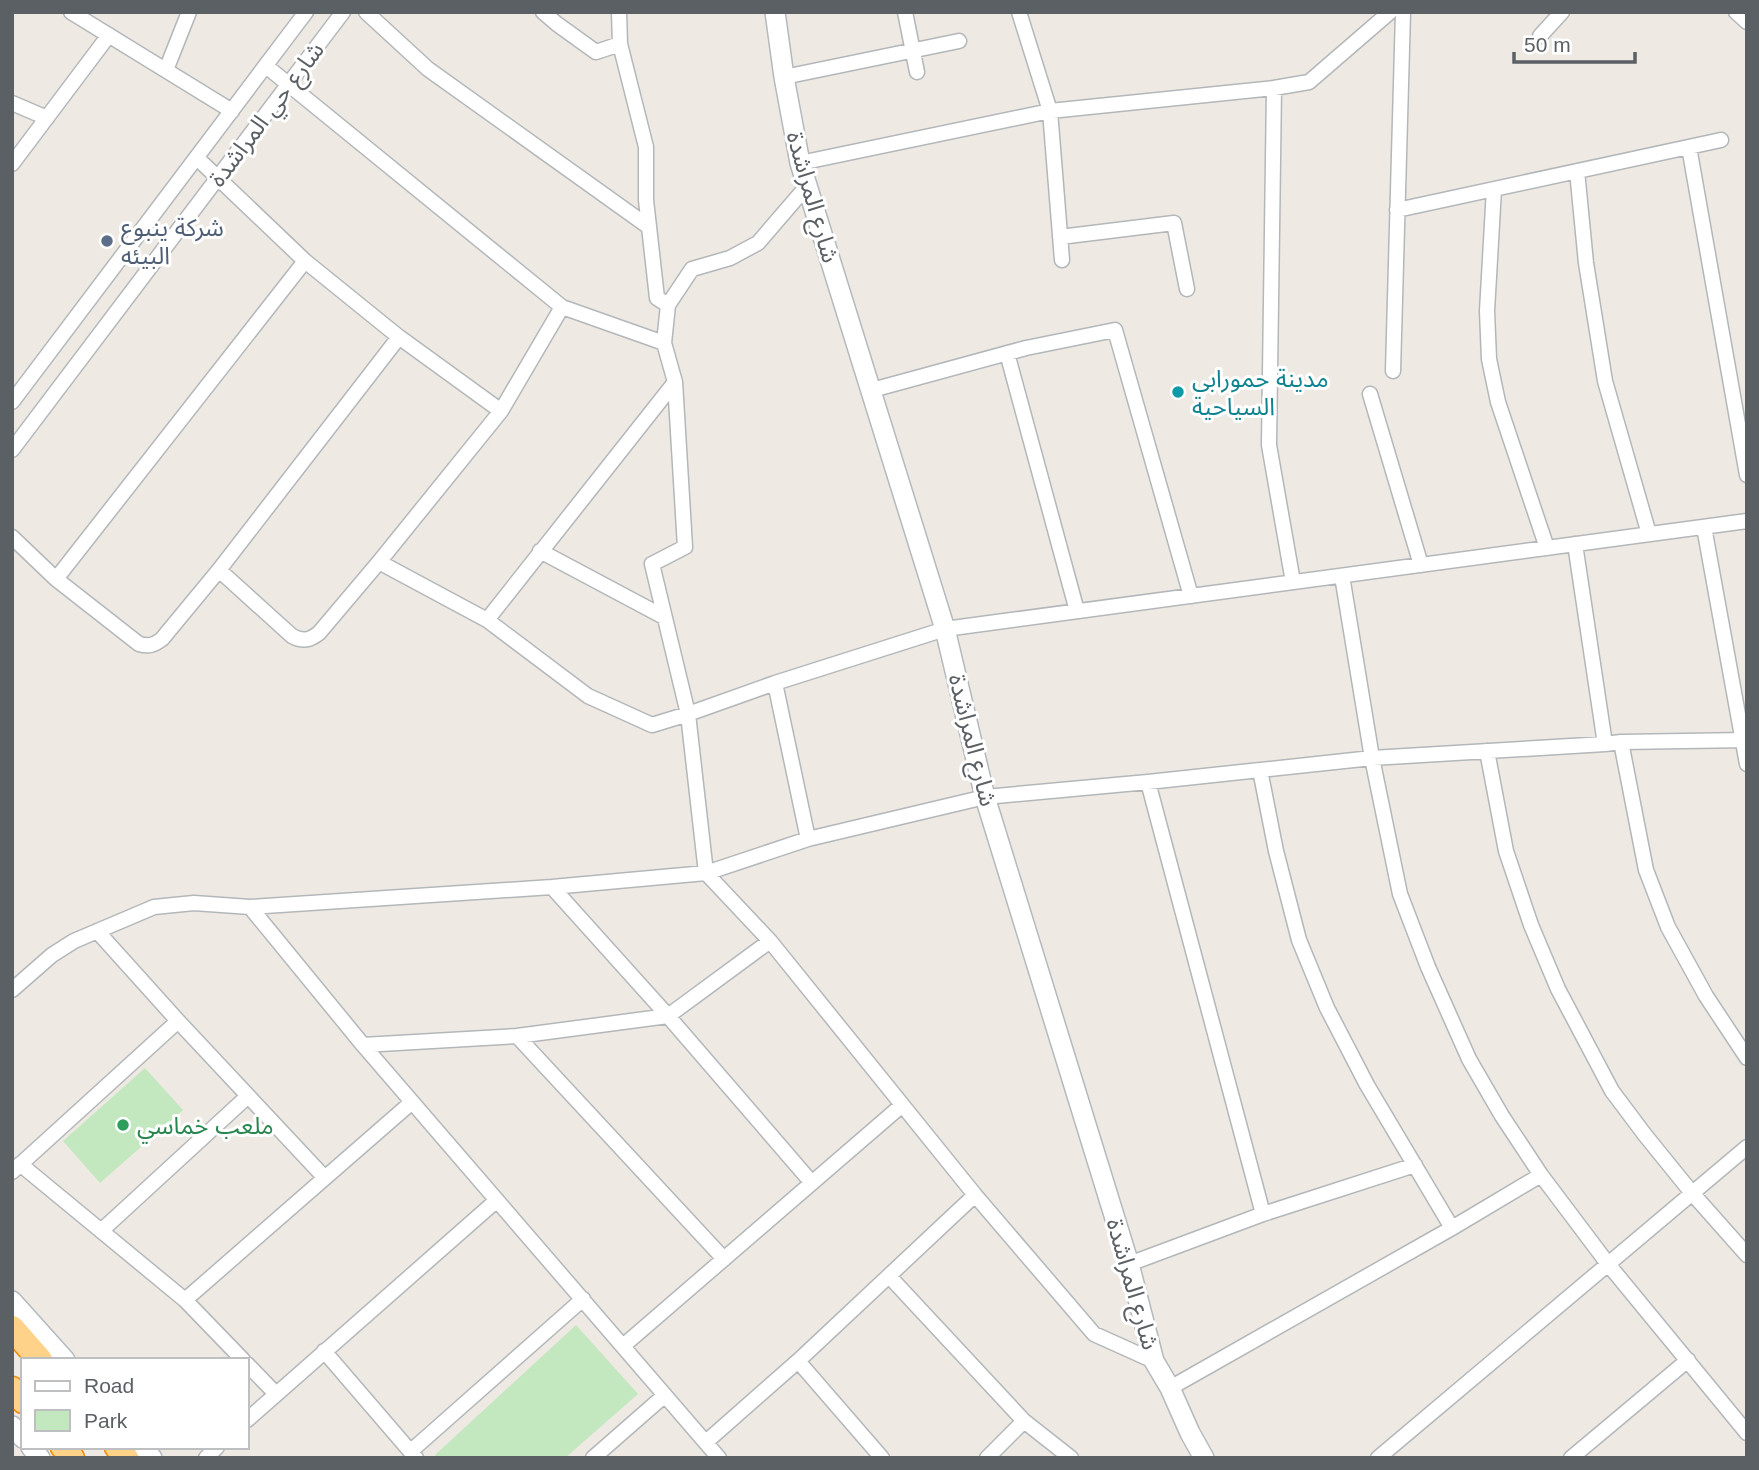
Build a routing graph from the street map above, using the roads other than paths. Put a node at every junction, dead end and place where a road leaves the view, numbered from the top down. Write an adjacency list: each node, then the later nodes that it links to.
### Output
1 (71, 12): 15 (street)
2 (189, 12): 21 (street)
3 (306, 12): 20 (street, شارع حي المراشدة)
4 (342, 12): 24 (street, شارع حي المراشدة)
5 (366, 12): 40 (street)
6 (543, 12): 18 (street)
7 (620, 12): 18 (street)
8 (775, 12): 23 (street, شارع المراشدة)
9 (905, 12): 19 (street)
10 (1018, 12): 28 (street)
11 (1562, 12): 16 (street)
12 (1735, 12): 14 (street)
13 (1392, 13): 25 (street); 39 (street)
14 (1747, 22)
15 (109, 35): 21 (street); 29 (street)
16 (1540, 36)
17 (959, 41): 19 (street)
18 (620, 44): 40 (street)
19 (913, 51): 22 (street); 23 (street)
20 (265, 66): 24 (street); 27 (street, شارع حي المراشدة)
21 (166, 70): 27 (street)
22 (917, 72)
23 (784, 77): 33 (street, شارع المراشدة)
24 (288, 85): 36 (street, شارع حي المراشدة); 46 (street)
25 (1273, 88): 28 (street); 70 (street)
26 (12, 103): 29 (street)
27 (232, 111): 32 (street, شارع حي المراشدة)
28 (1050, 111): 33 (street); 41 (street)
29 (47, 118): 34 (street)
30 (1721, 140): 31 (street)
31 (1689, 147): 35 (street); 57 (street)
32 (197, 158): 36 (street); 54 (street, شارع حي المراشدة)
33 (800, 163): 37 (street, شارع المراشدة)
34 (12, 164)
35 (1577, 171): 38 (street); 60 (street)
36 (218, 178): 43 (street); 56 (street, شارع حي المراشدة)
37 (807, 186): 45 (street); 52 (street, شارع المراشدة)
38 (1494, 189): 39 (street); 63 (street)
39 (1397, 210): 50 (street)
40 (649, 227): 45 (street)
41 (1060, 237): 42 (street); 44 (street)
42 (1062, 260)
43 (305, 261): 47 (street); 69 (street)
44 (1187, 289)
45 (667, 305): 48 (street)
46 (562, 307): 48 (street); 55 (street)
47 (399, 337): 55 (street); 67 (street)
48 (664, 343): 51 (street)
49 (1007, 353): 52 (street); 71 (street); 72 (street)
50 (1392, 372)
51 (675, 382): 64 (street); 73 (street)
52 (872, 390): 75 (street, شارع المراشدة)
53 (1370, 394): 66 (street)
54 (12, 402)
55 (500, 411): 65 (street)
56 (12, 450)
57 (1747, 475)
58 (1747, 521): 59 (street)
59 (1703, 527): 60 (street); 78 (street)
60 (1649, 534): 62 (street)
61 (12, 537): 69 (street)
62 (1575, 544): 63 (street); 80 (street)
63 (1547, 548): 66 (street)
64 (541, 551): 73 (street); 74 (street)
65 (379, 562): 67 (street); 74 (street)
66 (1421, 565): 68 (street)
67 (219, 570): 69 (street)
68 (1342, 576): 70 (street); 82 (street)
69 (56, 579)
70 (1293, 582): 71 (street)
71 (1191, 596): 72 (street)
72 (1077, 611): 75 (street)
73 (664, 617): 77 (street)
74 (487, 620): 77 (street)
75 (945, 629): 76 (street); 86 (street, شارع المراشدة)
76 (775, 683): 77 (street); 87 (street)
77 (688, 714): 88 (street)
78 (1744, 741): 79 (street); 83 (street)
79 (1621, 742): 80 (street); 98 (street)
80 (1605, 744): 81 (street)
81 (1486, 751): 82 (street); 108 (street)
82 (1372, 758): 84 (street); 105 (street)
83 (1747, 764)
84 (1260, 771): 85 (street); 103 (street)
85 (1148, 782): 86 (street); 111 (street)
86 (985, 797): 87 (street); 116 (street, شارع المراشدة)
87 (808, 839): 88 (street)
88 (706, 873): 89 (street); 92 (street)
89 (552, 887): 90 (street); 94 (street)
90 (250, 907): 91 (street); 97 (street)
91 (97, 931): 93 (street); 95 (street)
92 (769, 941): 94 (street); 101 (street)
93 (12, 990)
94 (668, 1016): 96 (street); 107 (street)
95 (178, 1021): 99 (street); 104 (street)
96 (517, 1037): 97 (street); 115 (street)
97 (363, 1045): 100 (street)
98 (1747, 1058)
99 (248, 1096): 106 (street); 113 (street)
100 (412, 1102): 106 (street); 110 (street)
101 (901, 1105): 107 (street); 109 (street)
102 (1747, 1147): 108 (street)
103 (1415, 1165): 111 (street); 112 (street)
104 (16, 1168): 113 (street)
105 (1541, 1175): 112 (street); 117 (street)
106 (325, 1178): 120 (street)
107 (812, 1183): 115 (street)
108 (1692, 1193): 114 (street); 117 (street)
109 (975, 1195): 118 (street); 130 (street)
110 (497, 1200): 119 (street); 124 (street)
111 (1263, 1214): 116 (street)
112 (1452, 1228): 132 (street)
113 (101, 1231): 120 (street)
114 (1747, 1255)
115 (724, 1259): 123 (street)
116 (1129, 1264): 130 (street, شارع المراشدة)
117 (1608, 1264): 128 (street); 146 (street)
118 (888, 1276): 129 (street); 136 (street)
119 (583, 1299): 123 (street); 139 (street)
120 (185, 1300): 127 (street)
121 (12, 1301): 126 (street)
122 (12, 1328): 125 (highway)
123 (623, 1346): 134 (street)
124 (324, 1351): 133 (street); 139 (street)
125 (38, 1358)
126 (63, 1358)
127 (241, 1358)
128 (1688, 1360): 137 (street); 147 (street)
129 (798, 1361): 138 (street); 142 (street)
130 (1154, 1361): 132 (street, شارع المراشدة)
131 (248, 1365): 133 (street)
132 (1170, 1388): 145 (street, شارع المراشدة)
133 (276, 1394): 135 (street)
134 (665, 1395): 138 (street); 140 (street)
135 (248, 1419)
136 (1024, 1421): 143 (street); 144 (street)
137 (1747, 1433)
138 (706, 1442): 141 (street)
139 (414, 1455)
140 (593, 1458)
141 (719, 1458)
142 (882, 1458)
143 (987, 1458)
144 (1071, 1458)
145 (1204, 1458)
146 (1378, 1458)
147 (1571, 1458)

